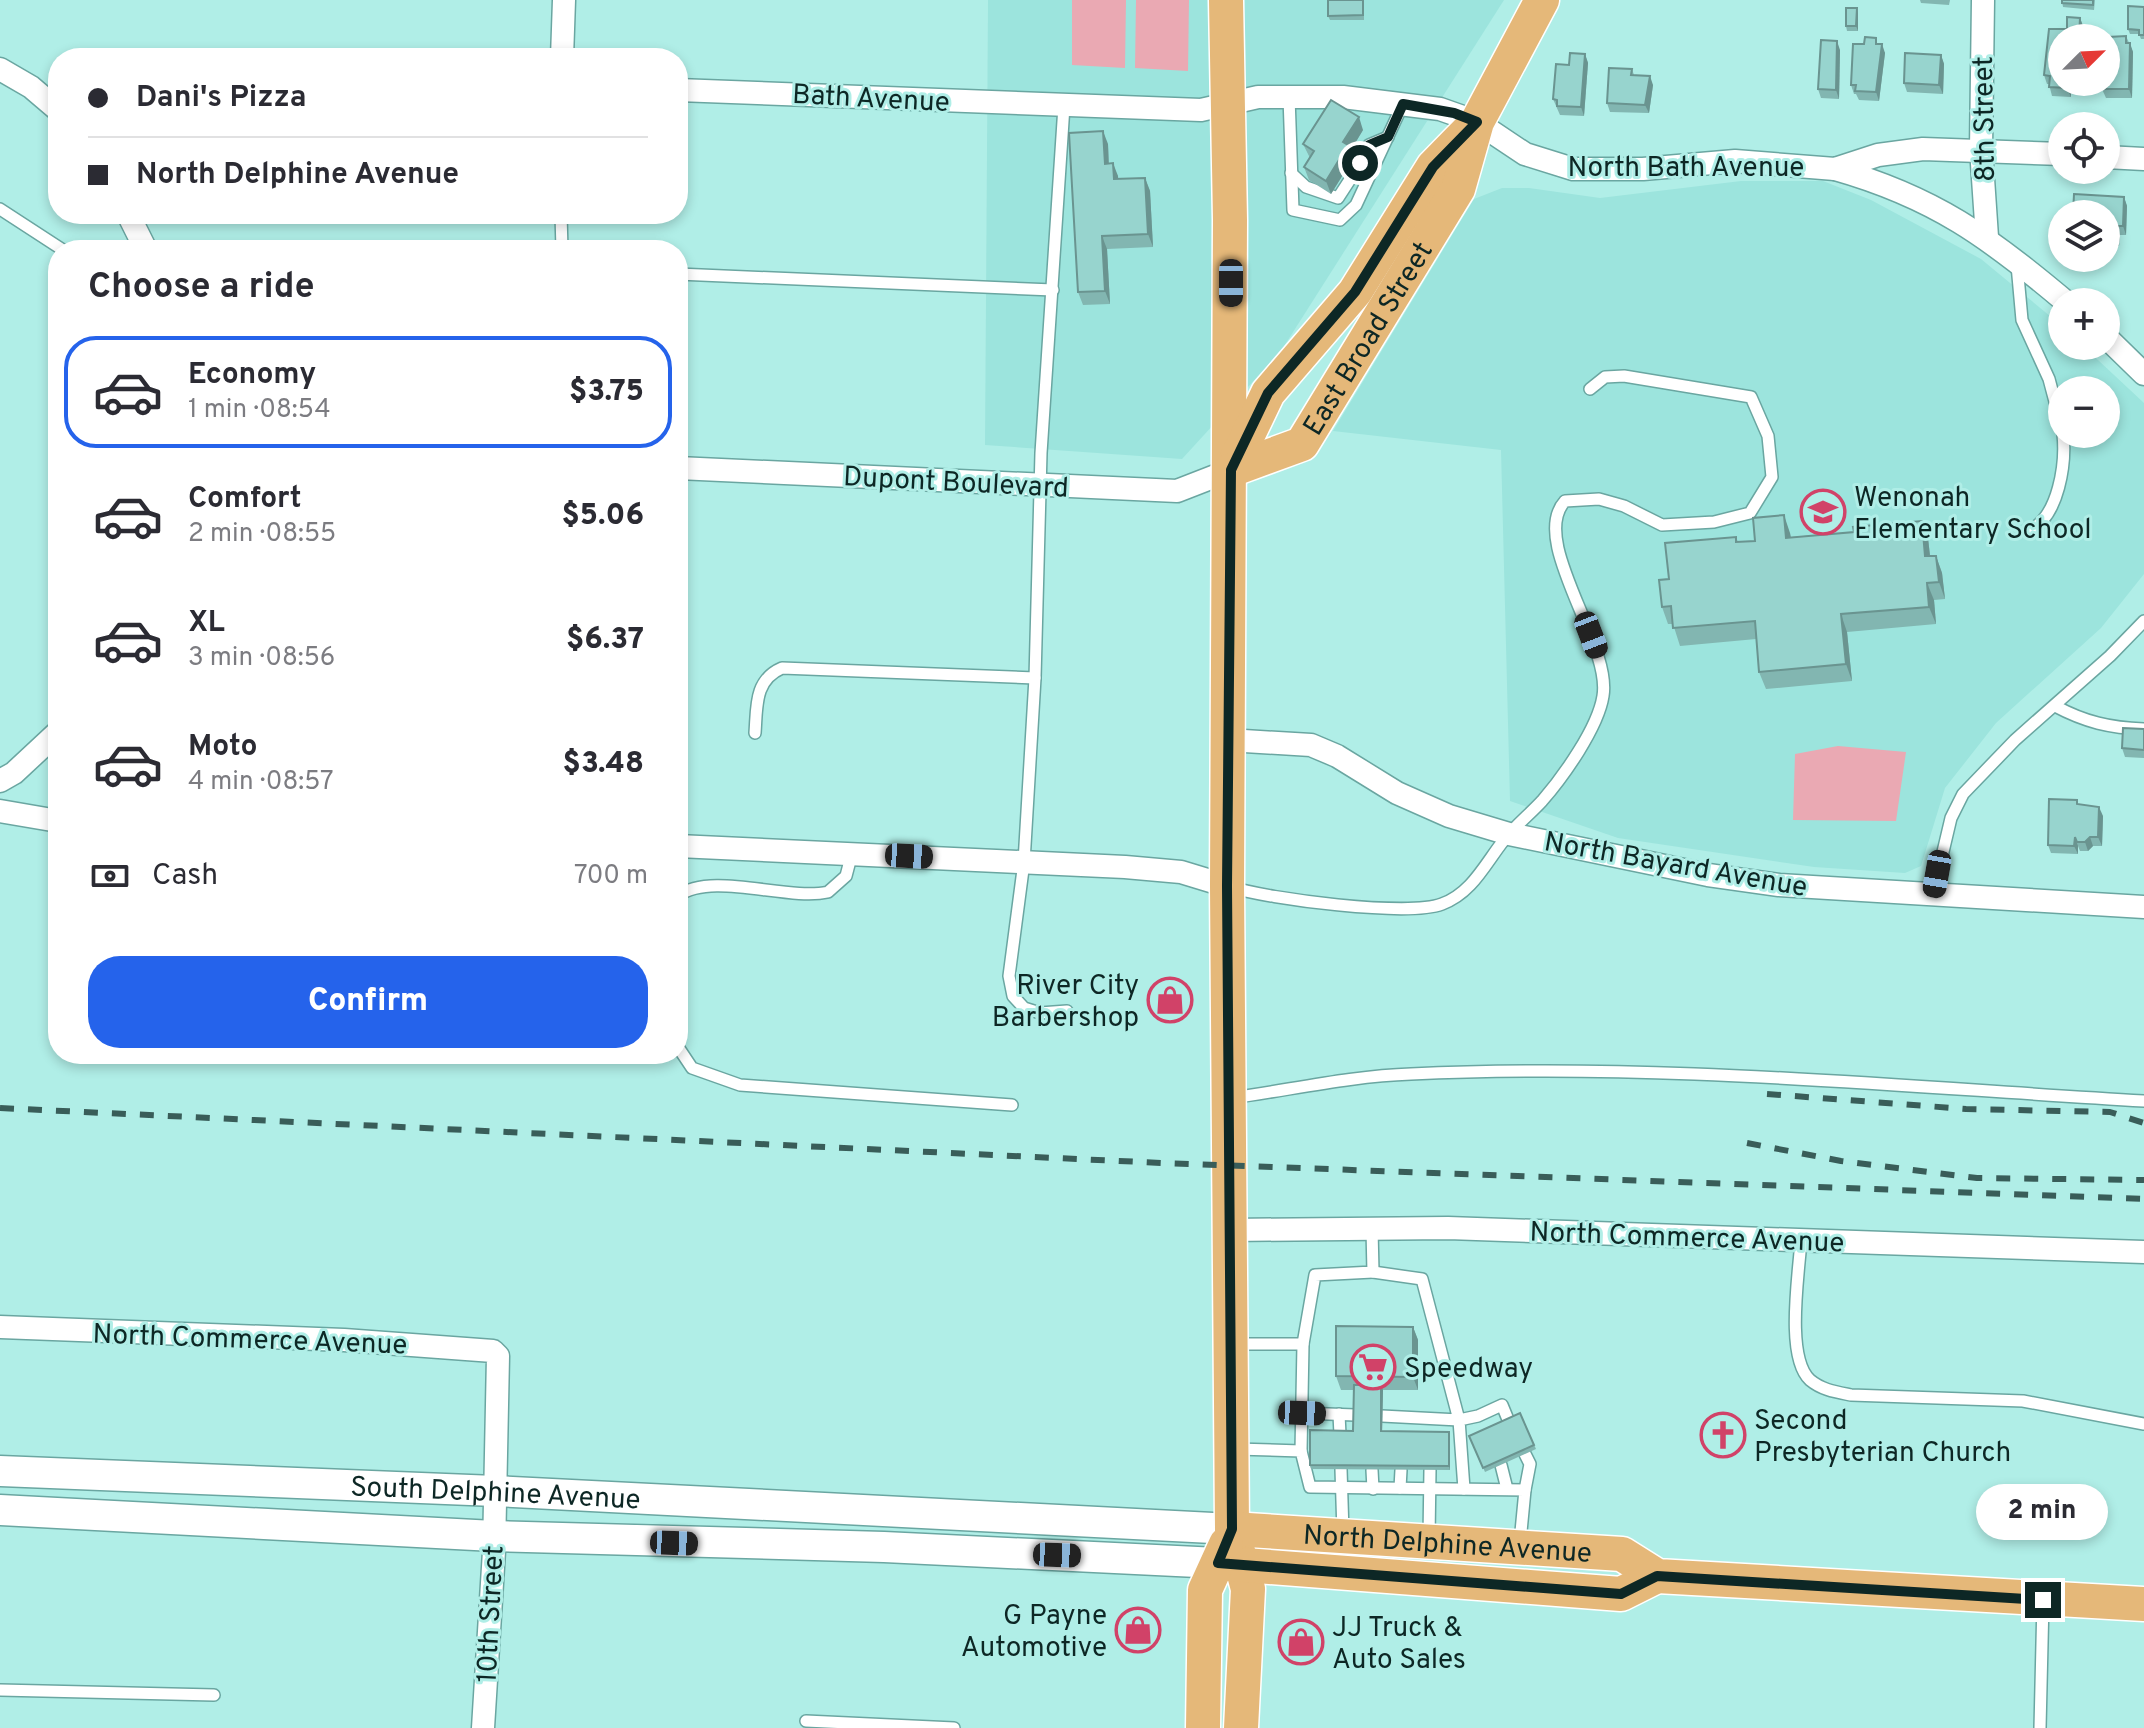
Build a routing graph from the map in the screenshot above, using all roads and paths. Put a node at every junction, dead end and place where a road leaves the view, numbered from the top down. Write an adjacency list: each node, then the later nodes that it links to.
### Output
1 (564, 0): 5 (street)
2 (1226, 0): 10 (main road)
3 (1542, 0): 13 (main road, East Broad Street)
4 (1983, 0): 15 (street, 8th Street)
5 (562, 48)
6 (0, 69): 9 (street)
7 (688, 90): 12 (street, Bath Avenue)
8 (1289, 97): 10 (street, North Bath Avenue); 11 (street, North Bath Avenue); 21 (lane)
9 (48, 101)
10 (1226, 104): 12 (street, Bath Avenue); 36 (main road)
11 (1403, 104): 13 (street, North Bath Avenue); 14 (lane)
12 (1064, 106): 29 (lane)
13 (1477, 122): 20 (street, North Bath Avenue); 36 (main road, East Broad Street); 36 (main road, East Broad Street)
14 (1388, 137): 19 (lane); 21 (lane)
15 (1981, 149): 16 (street, North Bath Avenue); 20 (street, North Bath Avenue); 24 (street, 8th Street)
16 (2048, 153)
17 (2120, 158): 18 (street)
18 (2144, 159)
19 (1360, 163)
20 (1835, 169): 24 (street)
21 (1291, 173): 22 (lane)
22 (1351, 178)
23 (0, 209): 25 (lane)
24 (1987, 237): 26 (street)
25 (48, 240)
26 (2017, 260): 28 (street); 32 (lane)
27 (688, 274): 29 (lane)
28 (2050, 288)
29 (1053, 290): 37 (lane)
30 (2120, 351): 31 (street)
31 (2144, 374)
32 (2048, 377)
33 (1590, 389): 49 (lane)
34 (2062, 448): 38 (lane)
35 (688, 468): 37 (street, Dupont Boulevard)
36 (1231, 470): 37 (street, Dupont Boulevard); 45 (main road)
37 (1041, 485): 40 (lane)
38 (2030, 530)
39 (2144, 621): 41 (lane)
40 (1035, 678): 43 (lane); 52 (lane)
41 (2055, 706): 42 (lane); 55 (lane)
42 (2144, 729)
43 (755, 733)
44 (48, 740): 46 (street)
45 (1228, 740): 49 (street, North Bayard Avenue); 53 (main road)
46 (0, 781)
47 (0, 811): 48 (street)
48 (48, 819)
49 (1509, 834): 53 (lane); 55 (street, North Bayard Avenue)
50 (688, 846): 51 (street)
51 (852, 853): 52 (street); 54 (lane)
52 (1024, 862): 53 (street); 57 (lane)
53 (1227, 886): 59 (main road)
54 (688, 890)
55 (1933, 894): 56 (street, North Bayard Avenue)
56 (2144, 907)
57 (1067, 1011)
58 (688, 1062): 61 (lane)
59 (1229, 1099): 60 (lane); 63 (main road)
60 (2144, 1101)
61 (1012, 1105)
62 (1372, 1229): 63 (street, North Commerce Avenue); 64 (street, North Commerce Avenue); 66 (lane)
63 (1231, 1230): 68 (main road)
64 (1801, 1240): 65 (street, North Commerce Avenue); 78 (lane)
65 (2144, 1252)
66 (1373, 1272): 69 (lane); 76 (lane)
67 (0, 1327): 70 (street, North Commerce Avenue)
68 (1232, 1344): 69 (lane); 81 (main road)
69 (1303, 1344): 71 (lane)
70 (498, 1356): 97 (street, 10th Street)
71 (1302, 1413): 72 (lane); 82 (lane)
72 (1339, 1414): 73 (lane); 79 (lane)
73 (1355, 1415)
74 (1382, 1416): 75 (lane)
75 (1431, 1418): 76 (lane); 80 (lane)
76 (1459, 1420): 77 (lane); 94 (lane)
77 (1509, 1422)
78 (2144, 1424)
79 (1340, 1435)
80 (1430, 1436)
81 (1232, 1448): 82 (lane); 99 (main road)
82 (1301, 1451): 90 (lane)
83 (1525, 1454): 96 (lane)
84 (1501, 1465): 95 (lane)
85 (1341, 1469): 90 (lane)
86 (1372, 1470): 93 (lane)
87 (1401, 1470): 91 (lane)
88 (1430, 1470): 92 (lane)
89 (0, 1471): 97 (main road, South Delphine Avenue)
90 (1343, 1488): 93 (lane); 101 (lane)
91 (1400, 1488): 92 (lane); 93 (lane)
92 (1430, 1488): 94 (lane); 102 (lane)
93 (1373, 1489)
94 (1464, 1489): 95 (lane)
95 (1507, 1489): 96 (lane)
96 (1525, 1490): 103 (lane)
97 (495, 1491): 99 (main road, South Delphine Avenue); 100 (street, 10th Street)
98 (0, 1510): 100 (main road, South Delphine Avenue)
99 (1232, 1529): 101 (main road, North Delphine Avenue); 104 (main road)
100 (494, 1536): 104 (main road, South Delphine Avenue); 111 (street, 10th Street)
101 (1343, 1537): 102 (main road, North Delphine Avenue)
102 (1429, 1539): 103 (main road, North Delphine Avenue)
103 (1519, 1547): 105 (main road, North Delphine Avenue)
104 (1229, 1564): 105 (main road, North Delphine Avenue); 113 (main road); 114 (main road)
105 (1657, 1576): 106 (main road, North Delphine Avenue)
106 (2043, 1600): 107 (main road, North Delphine Avenue); 115 (lane)
107 (2144, 1604)
108 (0, 1690): 109 (lane)
109 (214, 1695)
110 (806, 1721): 112 (lane)
111 (483, 1728)
112 (954, 1728)
113 (1203, 1728)
114 (1241, 1728)
115 (2040, 1728)

